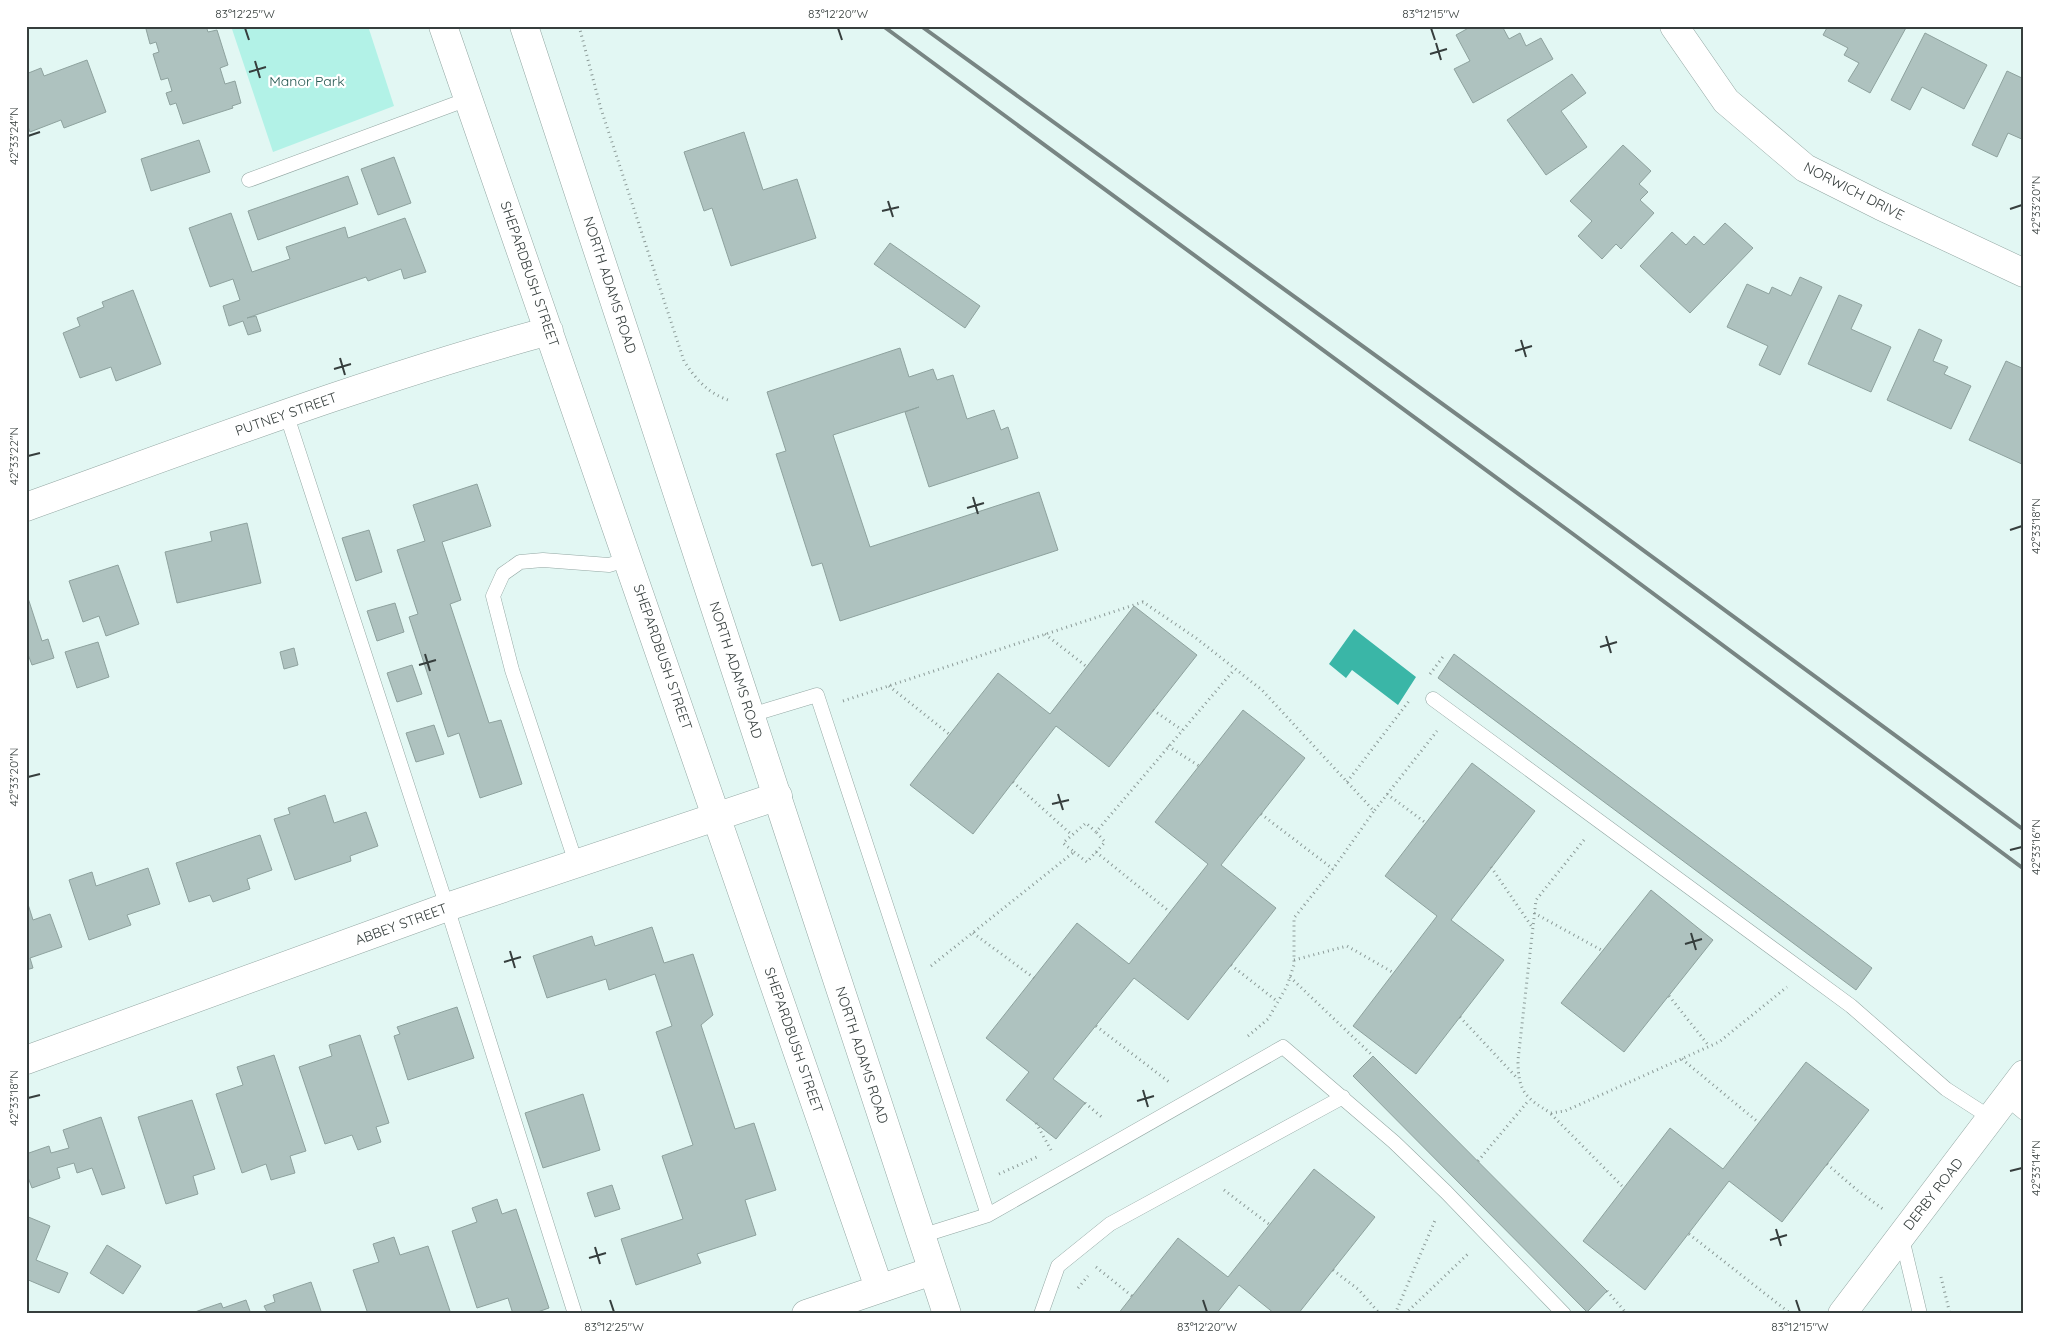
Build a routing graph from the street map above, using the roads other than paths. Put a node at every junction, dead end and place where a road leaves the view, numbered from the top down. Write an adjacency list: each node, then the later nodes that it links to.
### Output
1 (444, 26): 4 (street, SHEPARDBUSH STREET)
2 (524, 26): 12 (street, NORTH ADAMS ROAD)
3 (1674, 26): 6 (street, NORWICH DRIVE)
4 (468, 99): 5 (lane); 7 (street, SHEPARDBUSH STREET)
5 (249, 180)
6 (2024, 273)
7 (549, 331): 8 (street, PUTNEY STREET); 10 (street, SHEPARDBUSH STREET)
8 (286, 413): 9 (street, PUTNEY STREET); 16 (lane)
9 (26, 507)
10 (629, 559): 14 (street, SHEPARDBUSH STREET); 15 (lane)
11 (1433, 699): 20 (lane)
12 (750, 715): 13 (street, NORTH ADAMS ROAD); 21 (lane)
13 (778, 796): 14 (street, ABBEY STREET); 23 (street, NORTH ADAMS ROAD)
14 (716, 815): 15 (street, ABBEY STREET); 25 (street, SHEPARDBUSH STREET)
15 (576, 863): 16 (street, ABBEY STREET)
16 (447, 908): 17 (street, ABBEY STREET); 26 (lane)
17 (26, 1060)
18 (2024, 1074): 20 (street, DERBY ROAD)
19 (1343, 1097): 21 (lane); 29 (lane); 30 (lane)
20 (2007, 1110): 22 (street, DERBY ROAD)
21 (988, 1216): 23 (lane)
22 (1904, 1230): 31 (street, DERBY ROAD); 32 (lane)
23 (921, 1236): 24 (street, NORTH ADAMS ROAD)
24 (932, 1271): 25 (street); 28 (street, NORTH ADAMS ROAD)
25 (879, 1288): 27 (street)
26 (574, 1314)
27 (806, 1314)
28 (947, 1314)
29 (1041, 1314)
30 (1564, 1314)
31 (1842, 1314)
32 (1920, 1314)

